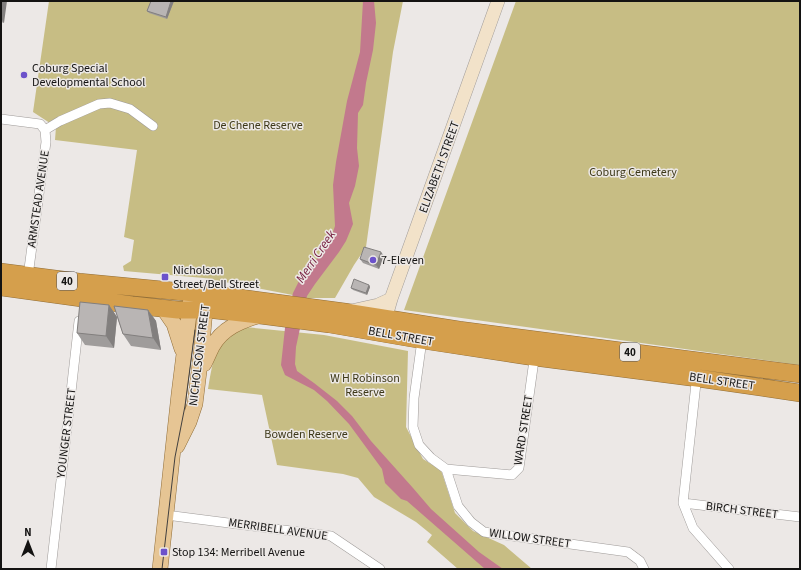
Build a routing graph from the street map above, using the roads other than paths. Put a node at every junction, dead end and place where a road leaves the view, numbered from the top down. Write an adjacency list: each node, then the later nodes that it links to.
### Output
1 (498, 1): 9 (main road, ELIZABETH STREET)
2 (1, 119): 4 (street)
3 (153, 126): 4 (street)
4 (42, 127): 6 (street, ARMSTEAD AVENUE)
5 (1, 272): 6 (highway, BELL STREET / 40)
6 (28, 276): 8 (highway, BELL STREET / 40)
7 (1, 287): 12 (highway, BELL STREET / 40)
8 (134, 287): 10 (highway, BELL STREET / 40); 11 (highway)
9 (391, 299): 15 (main road); 17 (main road, ELIZABETH STREET)
10 (198, 302): 13 (highway, BELL STREET / 40); 14 (highway, BELL STREET / 40); 20 (main road, NICHOLSON STREET); 23 (main road, NICHOLSON STREET)
11 (132, 305): 12 (highway, BELL STREET / 40); 13 (highway, BELL STREET / 40)
12 (80, 307): 31 (street, YOUNGER STREET)
13 (163, 308): 20 (main road)
14 (264, 310): 16 (highway, BELL STREET / 40); 23 (main road)
15 (345, 312): 16 (highway, BELL STREET / 40); 17 (highway, BELL STREET / 40)
16 (310, 314): 17 (highway, BELL STREET / 40)
17 (383, 326): 18 (highway, BELL STREET / 40); 19 (highway, BELL STREET / 40)
18 (422, 340): 21 (highway, BELL STREET / 40); 27 (street)
19 (536, 340): 21 (street, WARD STREET); 22 (highway, BELL STREET / 40)
20 (184, 354): 26 (main road, NICHOLSON STREET)
21 (534, 357): 22 (highway, BELL STREET / 40); 27 (street, WARD STREET)
22 (698, 369): 24 (highway, BELL STREET / 40); 25 (highway, BELL STREET / 40); 28 (street)
23 (200, 370): 26 (main road, NICHOLSON STREET)
24 (800, 374)
25 (800, 393)
26 (172, 461): 29 (main road, NICHOLSON STREET)
27 (446, 469): 34 (street, WILLOW STREET)
28 (683, 503): 30 (street, BIRCH STREET); 35 (street)
29 (166, 515): 32 (main road, NICHOLSON STREET); 33 (street, MERRIBELL AVENUE)
30 (800, 517)
31 (50, 569)
32 (160, 569)
33 (380, 569)
34 (644, 569)
35 (729, 569)

